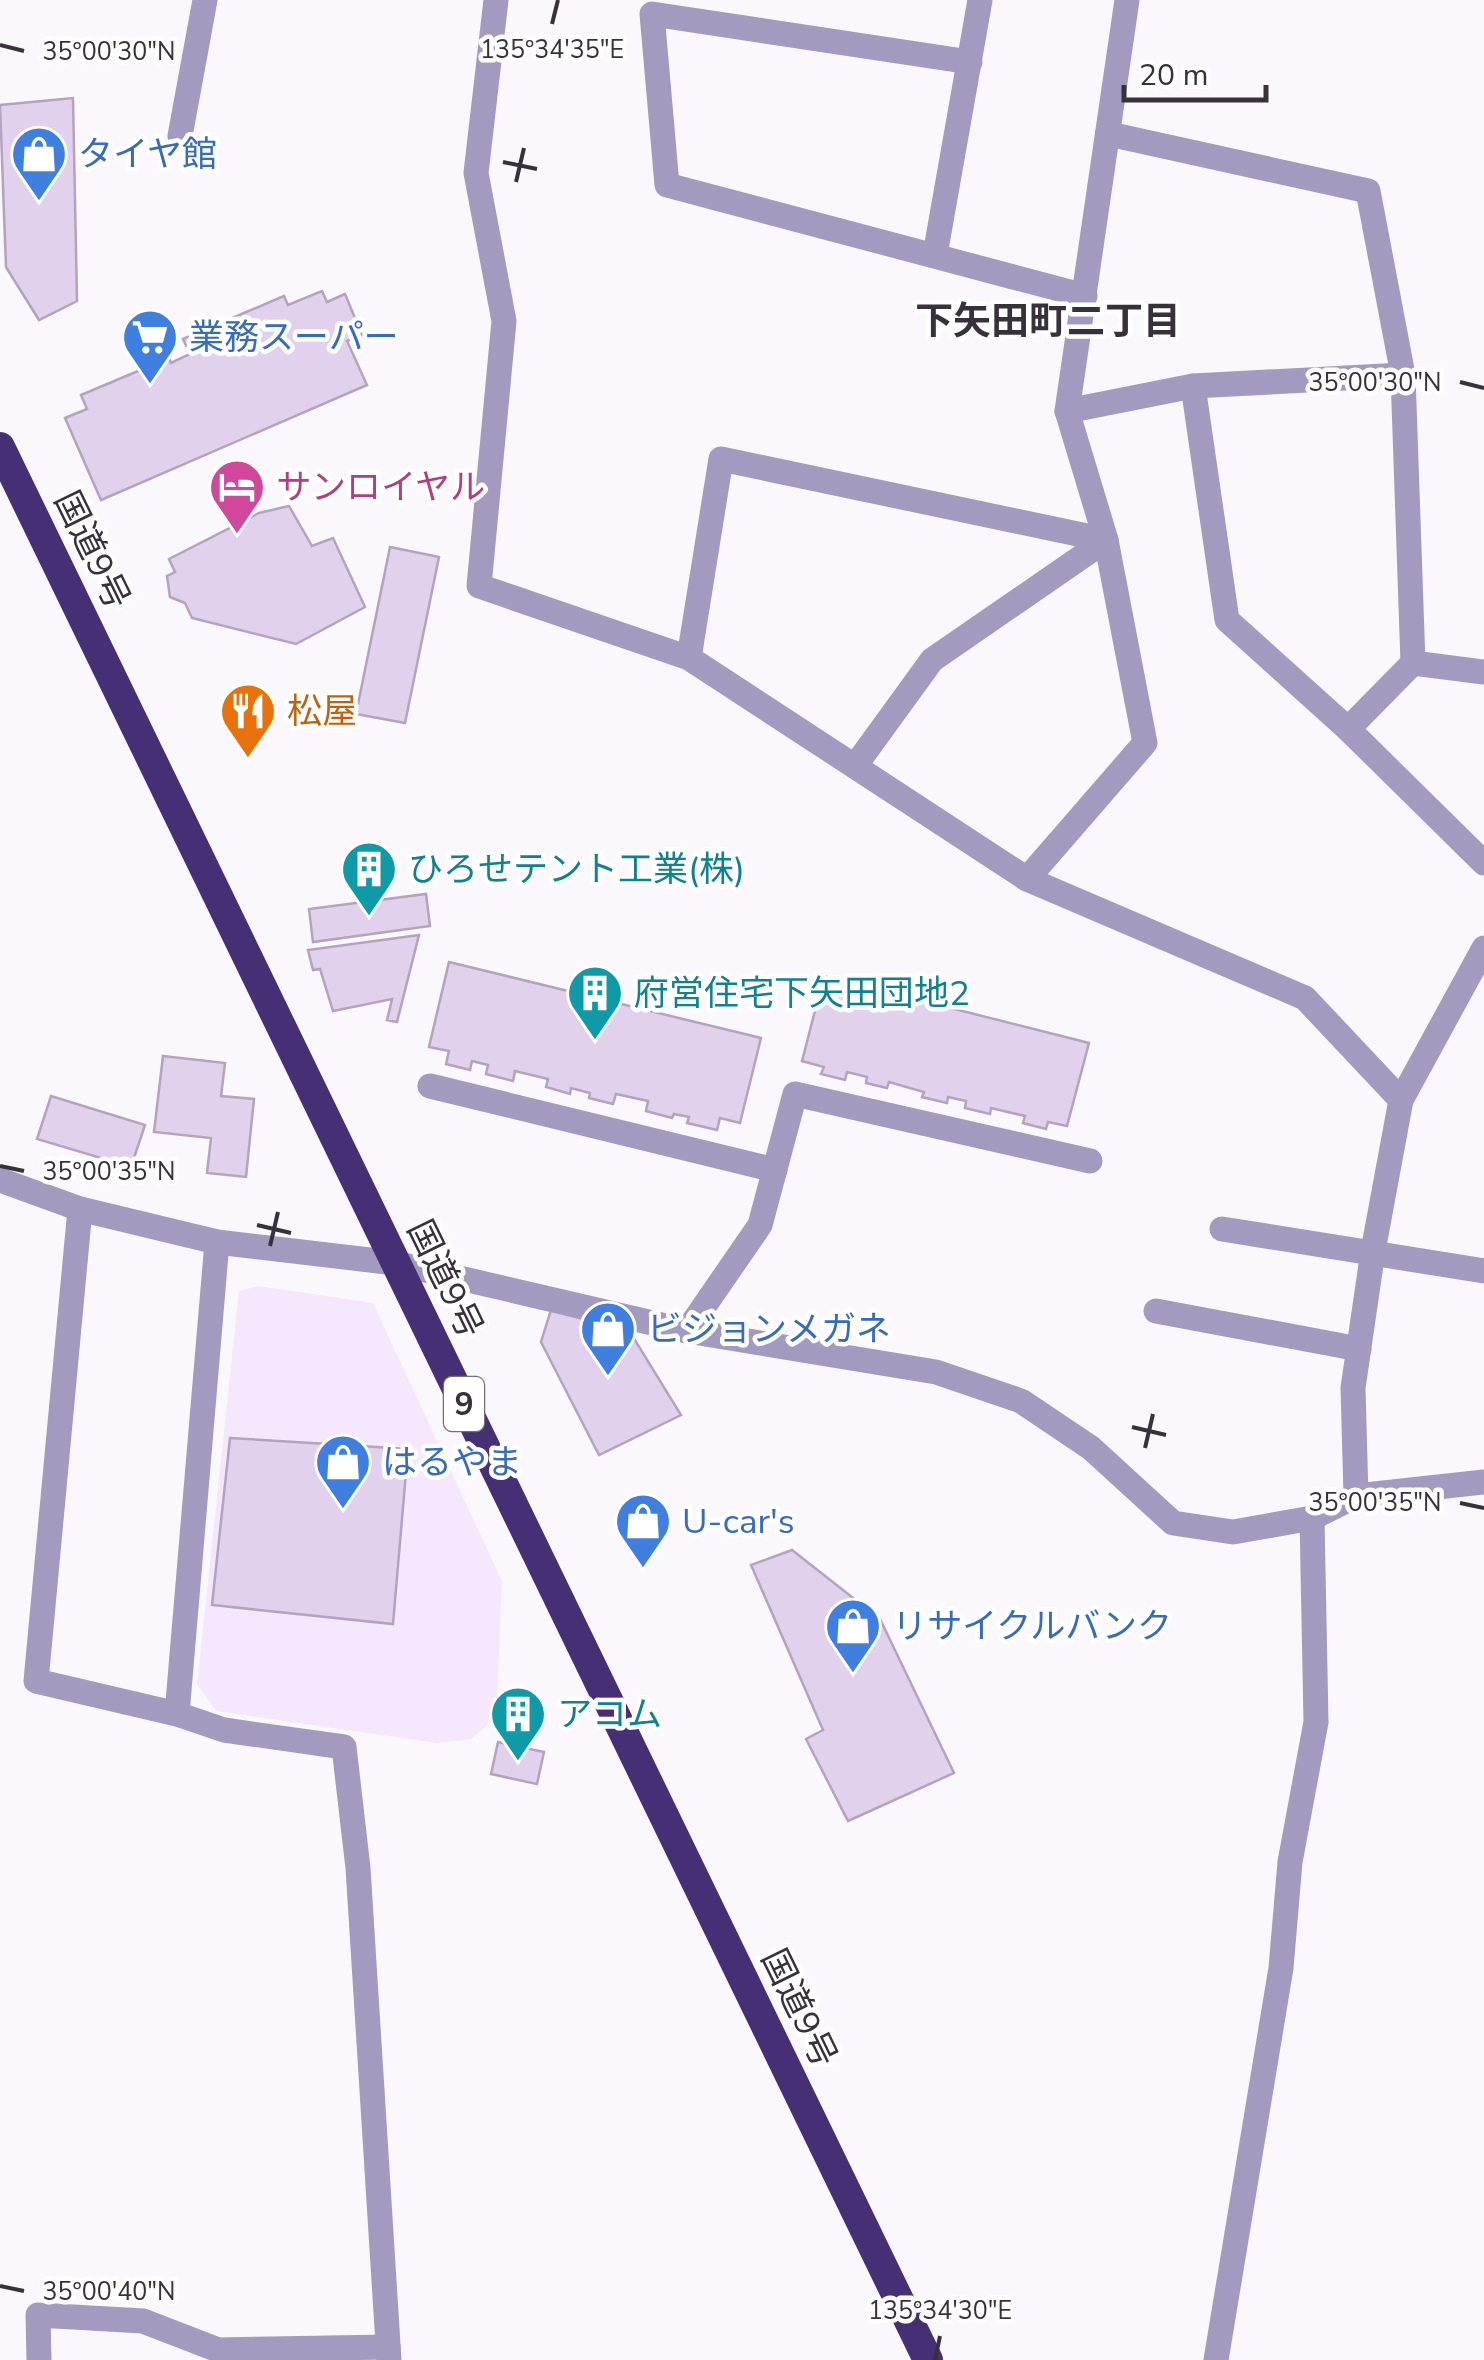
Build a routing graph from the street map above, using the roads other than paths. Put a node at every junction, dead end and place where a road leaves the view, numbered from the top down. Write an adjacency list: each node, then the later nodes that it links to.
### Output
1 (205, 0): 7 (street)
2 (496, 0): 15 (street)
3 (980, 0): 5 (street)
4 (1127, 0): 6 (street)
5 (970, 62): 8 (street); 8 (street)
6 (1109, 134): 9 (street); 10 (street)
7 (180, 136)
8 (935, 255): 9 (street)
9 (1084, 296): 12 (street)
10 (1403, 376): 11 (street); 16 (street)
11 (1192, 386): 12 (street); 18 (street)
12 (1067, 411): 14 (street)
13 (0, 447): 32 (highway, 国道9号 / 9)
14 (1106, 540): 15 (street); 19 (street); 21 (street)
15 (689, 658): 19 (street)
16 (1412, 663): 17 (street); 18 (street)
17 (1484, 672)
18 (1348, 729): 20 (street)
19 (855, 766): 21 (street)
20 (1484, 863)
21 (1027, 879): 24 (street)
22 (1480, 967): 24 (street)
23 (430, 1086): 26 (street)
24 (1401, 1100): 31 (street)
25 (1090, 1160): 26 (street)
26 (775, 1170): 35 (street)
27 (0, 1180): 28 (street)
28 (80, 1209): 30 (street); 40 (street)
29 (1222, 1229): 31 (street)
30 (217, 1242): 32 (street); 40 (street)
31 (1373, 1251): 33 (street); 36 (street)
32 (396, 1263): 35 (street); 43 (highway, 国道9号 / 9)
33 (1484, 1271)
34 (1156, 1310): 36 (street)
35 (687, 1331): 39 (street)
36 (1359, 1348): 38 (street)
37 (1484, 1482): 38 (street)
38 (1356, 1496): 39 (street)
39 (1312, 1518): 44 (street)
40 (177, 1714): 41 (street)
41 (388, 2354): 42 (street)
42 (39, 2360)
43 (928, 2360)
44 (1216, 2360)

